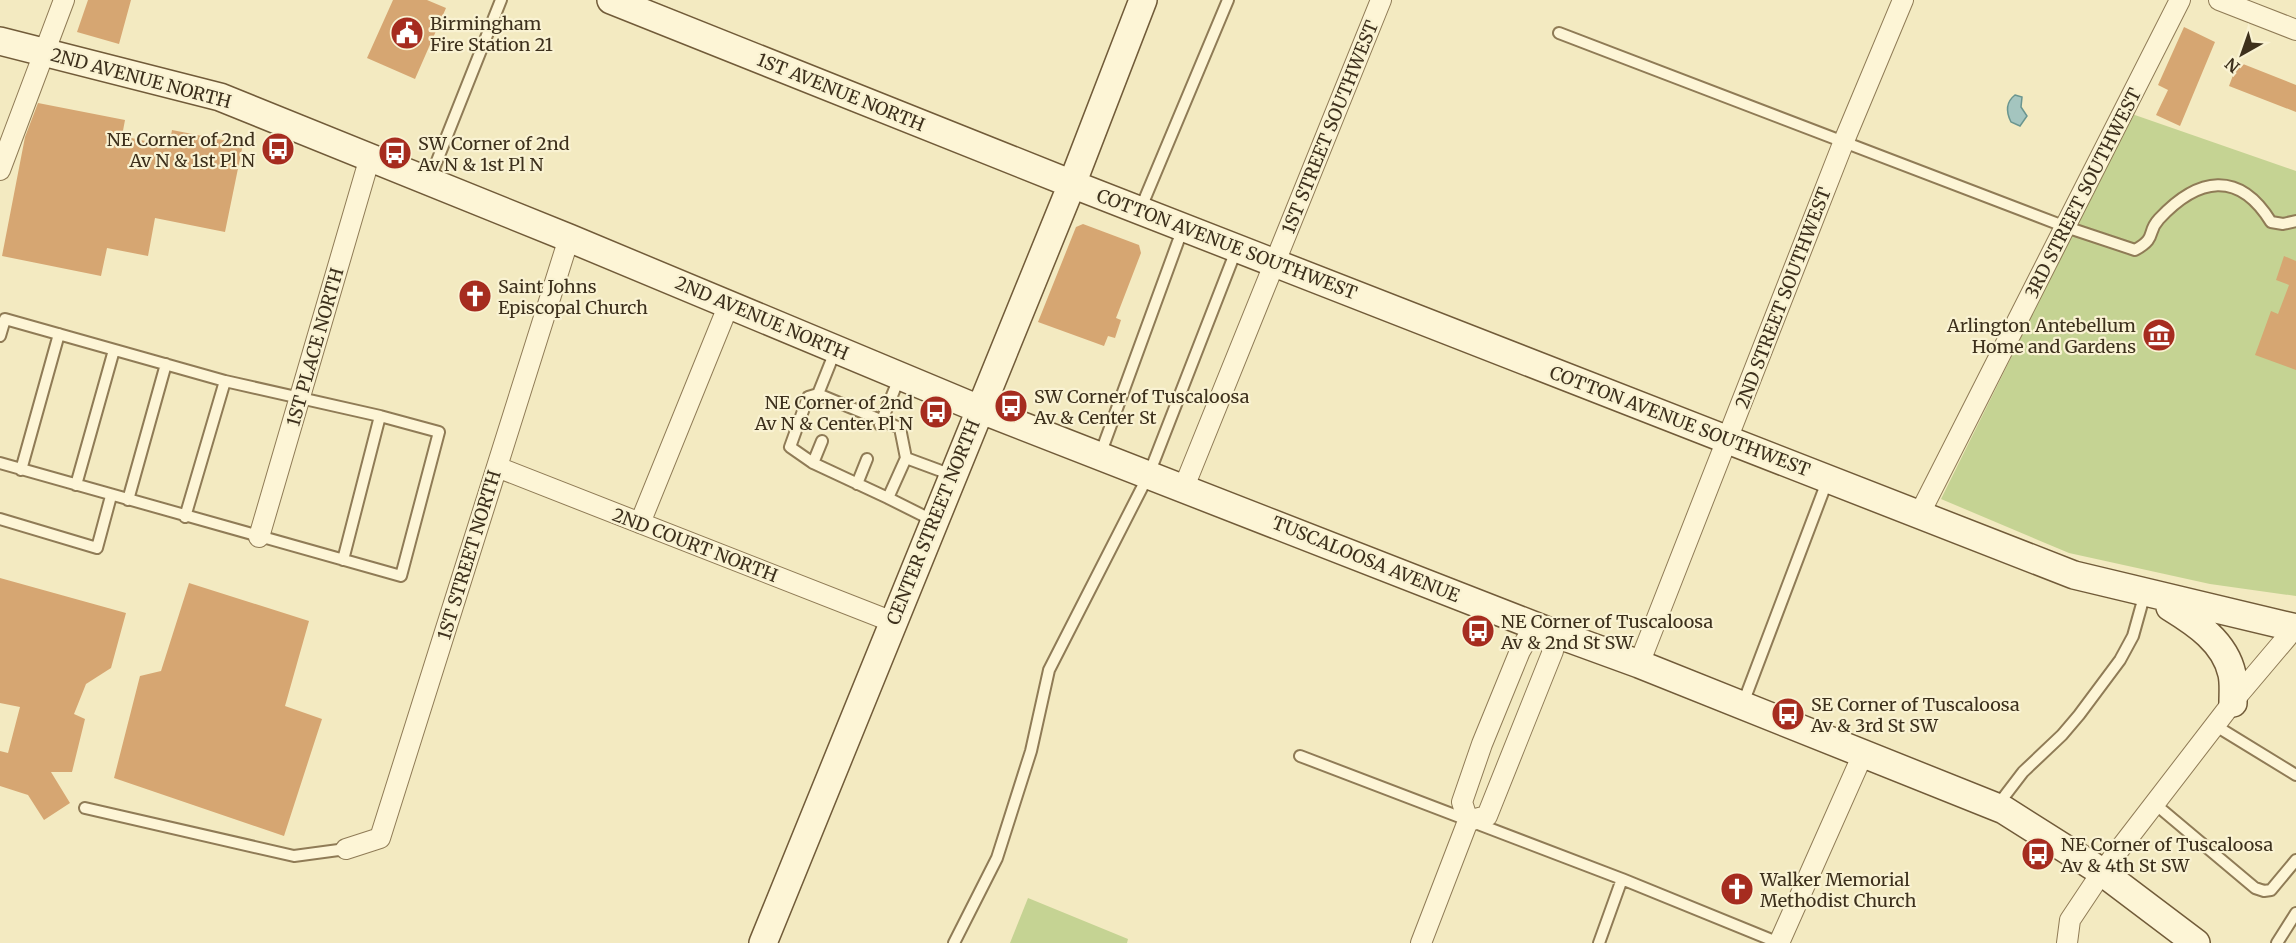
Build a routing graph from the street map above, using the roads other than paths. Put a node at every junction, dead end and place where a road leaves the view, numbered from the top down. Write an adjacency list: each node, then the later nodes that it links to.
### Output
1 (64, 0): 13 (street)
2 (501, 0): 18 (lane)
3 (611, 0): 19 (street, 1ST AVENUE NORTH)
4 (1143, 0): 19 (street, CENTER STREET NORTH)
5 (1228, 0): 20 (lane)
6 (1381, 0): 26 (street, 1ST STREET SOUTHWEST)
7 (1903, 0): 15 (street, 2ND STREET SOUTHWEST)
8 (2180, 0): 22 (street, 3RD STREET SOUTHWEST)
9 (2219, 0): 10 (street)
10 (2296, 30)
11 (1559, 33): 15 (lane)
12 (0, 41): 13 (street, 2ND AVENUE NORTH)
13 (46, 51): 14 (street); 16 (street, 2ND AVENUE NORTH)
14 (7, 132): 17 (street)
15 (1844, 141): 22 (lane); 40 (street, 2ND STREET SOUTHWEST)
16 (370, 157): 18 (street, 2ND AVENUE NORTH); 36 (street, 1ST PLACE NORTH)
17 (0, 170)
18 (429, 181): 24 (street, 2ND AVENUE NORTH)
19 (1072, 184): 20 (street, COTTON AVENUE SOUTHWEST); 37 (street, CENTER STREET NORTH)
20 (1140, 210): 23 (street, COTTON AVENUE SOUTHWEST)
21 (2296, 221): 22 (lane)
22 (2066, 226): 58 (street, 3RD STREET SOUTHWEST)
23 (1183, 227): 25 (street, COTTON AVENUE SOUTHWEST); 42 (lane)
24 (568, 238): 27 (street, 2ND AVENUE NORTH); 47 (street, 1ST STREET NORTH)
25 (1237, 248): 26 (street, COTTON AVENUE SOUTHWEST); 49 (lane)
26 (1275, 263): 40 (street, COTTON AVENUE SOUTHWEST); 54 (street, 1ST STREET SOUTHWEST)
27 (729, 304): 30 (street, 2ND AVENUE NORTH); 62 (street)
28 (59, 334): 29 (lane); 31 (lane); 48 (lane)
29 (0, 336)
30 (836, 349): 33 (street, 2ND AVENUE NORTH); 35 (lane)
31 (114, 350): 32 (lane); 53 (lane)
32 (166, 364): 34 (lane); 57 (lane)
33 (900, 375): 37 (street, 2ND AVENUE NORTH); 39 (lane)
34 (225, 381): 36 (lane); 59 (lane)
35 (818, 394): 39 (lane); 45 (lane)
36 (301, 398): 38 (lane); 63 (street, 1ST PLACE NORTH)
37 (979, 409): 42 (street, TUSCALOOSA AVENUE); 50 (street, CENTER STREET NORTH)
38 (380, 416): 64 (lane); 64 (lane)
39 (881, 423): 43 (lane)
40 (1728, 440): 51 (street, COTTON AVENUE SOUTHWEST); 69 (street, 2ND STREET SOUTHWEST)
41 (822, 441): 45 (lane)
42 (1100, 455): 49 (street, TUSCALOOSA AVENUE)
43 (906, 458): 50 (lane); 56 (lane)
44 (867, 459): 52 (lane)
45 (813, 463): 52 (lane)
46 (1, 467): 48 (lane)
47 (497, 467): 62 (street, 2ND COURT NORTH); 80 (street, 1ST STREET NORTH)
48 (21, 470): 53 (lane)
49 (1149, 474): 54 (street, TUSCALOOSA AVENUE); 86 (lane)
50 (952, 476): 61 (street, CENTER STREET NORTH)
51 (1828, 479): 58 (street, COTTON AVENUE SOUTHWEST); 71 (lane)
52 (856, 484): 56 (lane)
53 (76, 485): 55 (lane)
54 (1184, 487): 67 (street, TUSCALOOSA AVENUE)
55 (111, 495): 57 (lane); 60 (lane)
56 (888, 498): 61 (lane)
57 (128, 500): 59 (lane)
58 (1920, 513): 65 (street, COTTON AVENUE SOUTHWEST)
59 (185, 517): 63 (lane)
60 (0, 519)
61 (934, 521): 66 (street, CENTER STREET NORTH)
62 (640, 523): 66 (street, 2ND COURT NORTH)
63 (260, 537): 64 (lane)
64 (343, 560)
65 (2145, 593): 68 (street, COTTON AVENUE SOUTHWEST); 70 (street); 77 (lane)
66 (893, 622): 85 (street, CENTER STREET NORTH)
67 (1543, 629): 69 (street, TUSCALOOSA AVENUE); 79 (street); 79 (street)
68 (2295, 629): 70 (street)
69 (1639, 664): 71 (street, TUSCALOOSA AVENUE)
70 (2233, 703): 72 (street)
71 (1742, 706): 73 (street, TUSCALOOSA AVENUE)
72 (2216, 726): 75 (lane); 76 (street)
73 (1863, 754): 77 (street, TUSCALOOSA AVENUE); 89 (street)
74 (1300, 756): 79 (lane)
75 (2296, 775)
76 (2155, 804): 81 (lane); 82 (street)
77 (1996, 807): 82 (street, TUSCALOOSA AVENUE)
78 (85, 808): 80 (lane)
79 (1468, 821): 83 (lane); 87 (street)
80 (346, 849)
81 (2296, 860)
82 (2102, 872): 90 (street); 91 (street, TUSCALOOSA AVENUE)
83 (1622, 879): 88 (lane); 89 (lane)
84 (2296, 914): 92 (lane)
85 (763, 943)
86 (954, 943)
87 (1421, 943)
88 (1599, 943)
89 (1779, 943)
90 (2067, 943)
91 (2196, 943)
92 (2277, 943)

